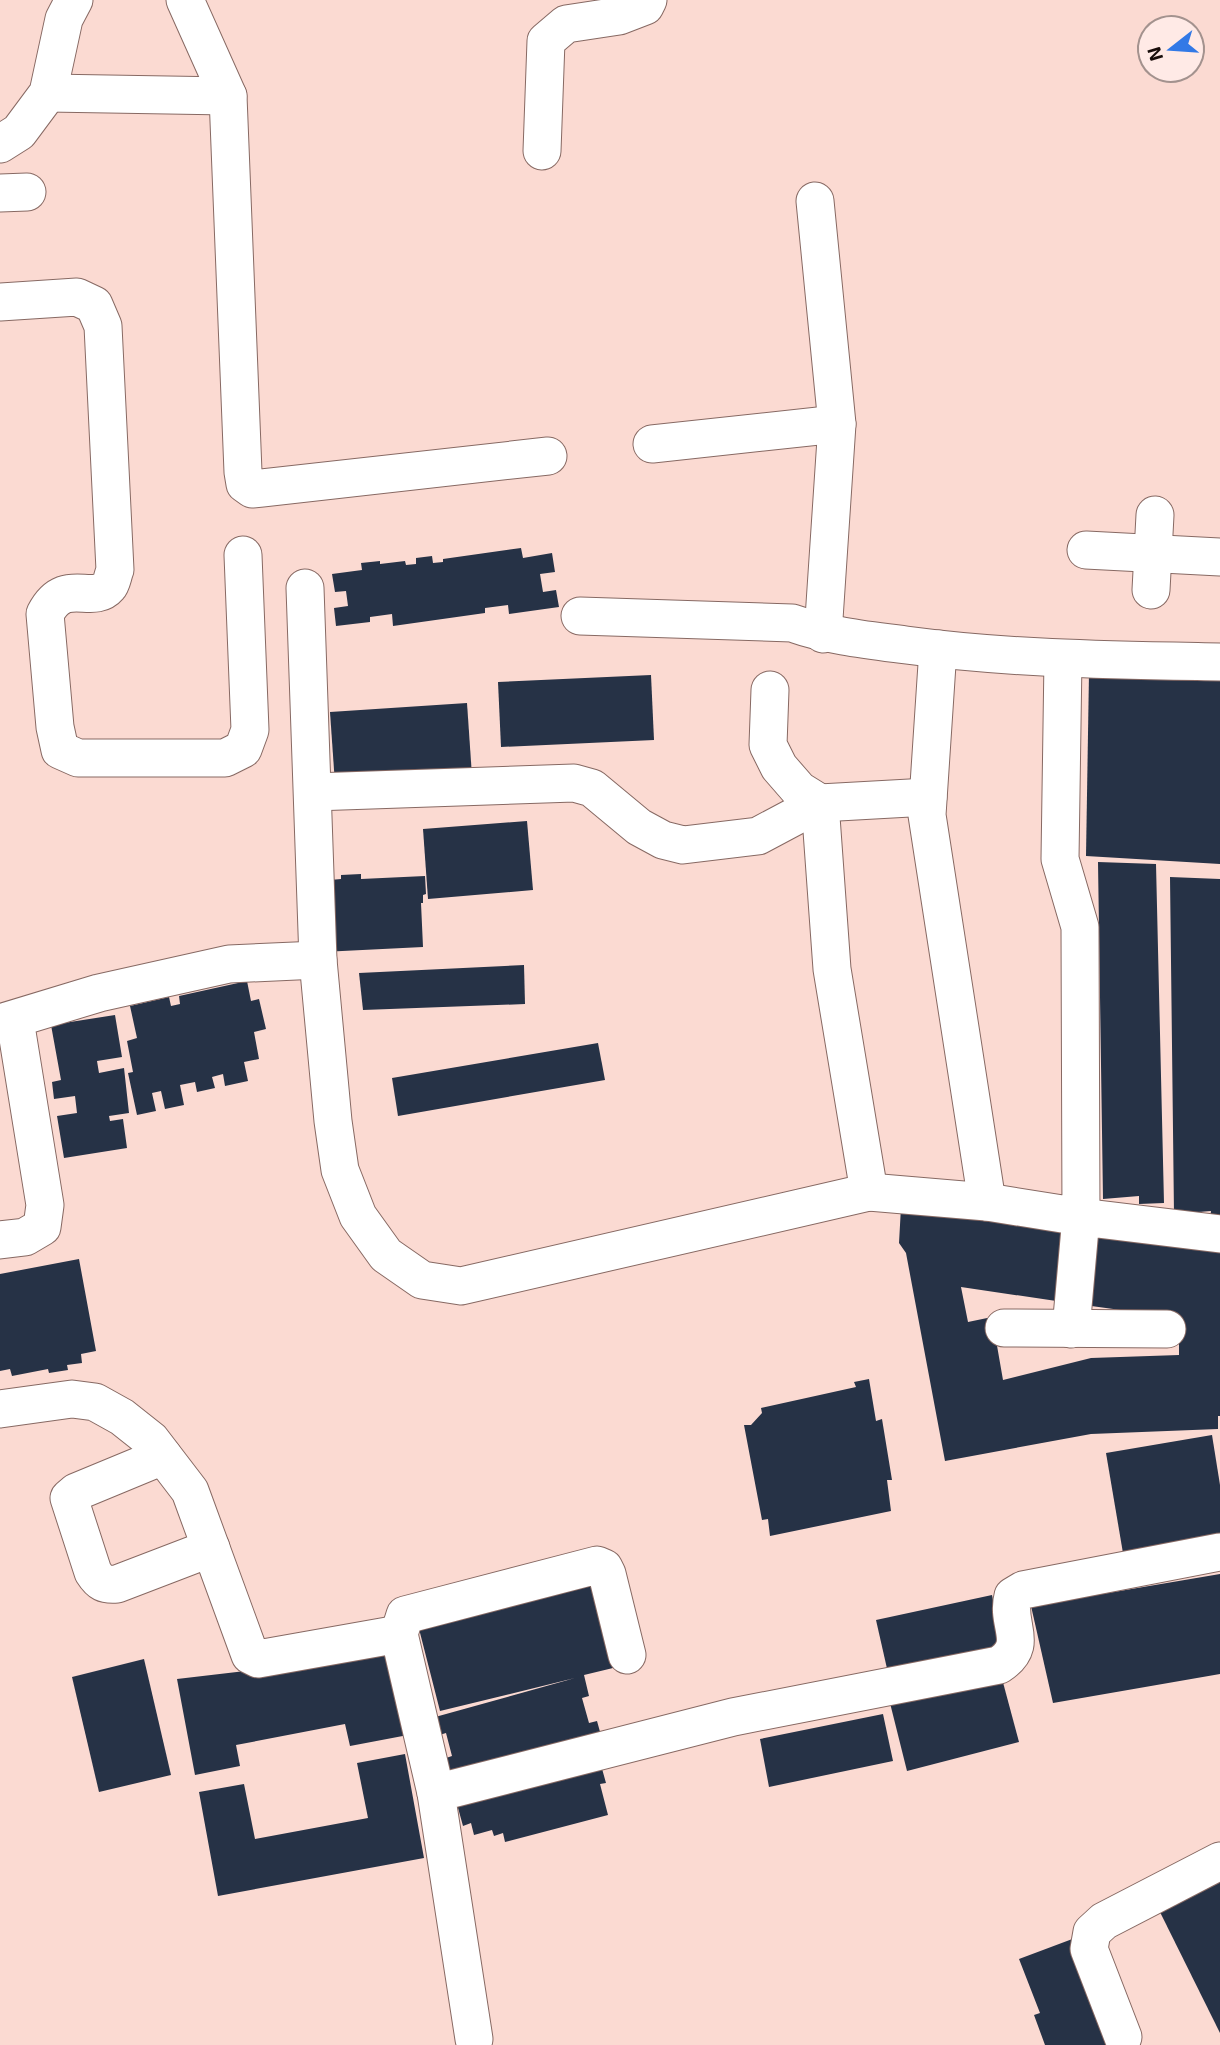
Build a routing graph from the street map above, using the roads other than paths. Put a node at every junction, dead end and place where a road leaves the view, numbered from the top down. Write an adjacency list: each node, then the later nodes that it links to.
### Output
1 (74, 0): 4 (street)
2 (186, 0): 5 (street)
3 (648, 0): 7 (street)
4 (48, 93): 5 (street); 6 (street)
5 (228, 96): 12 (street)
6 (0, 144)
7 (542, 151)
8 (814, 201): 10 (street)
9 (0, 302): 16 (street)
10 (837, 424): 11 (street); 21 (street)
11 (652, 444)
12 (548, 456)
13 (1156, 515): 15 (street)
14 (1086, 550): 15 (street)
15 (1153, 554): 17 (street); 19 (street)
16 (243, 555)
17 (1220, 557)
18 (305, 588): 26 (street)
19 (1151, 590)
20 (580, 615): 21 (street)
21 (823, 634): 22 (street)
22 (938, 649): 23 (street); 27 (street)
23 (1063, 659): 24 (street); 33 (street)
24 (1220, 662)
25 (769, 690): 28 (street)
26 (313, 792): 28 (street); 29 (street)
27 (928, 797): 28 (street); 32 (street)
28 (820, 803): 31 (street)
29 (318, 960): 30 (street); 31 (street)
30 (7, 1021): 35 (street)
31 (869, 1192): 32 (street)
32 (987, 1202): 33 (street)
33 (1081, 1217): 34 (street); 37 (street)
34 (1220, 1234)
35 (0, 1240)
36 (1004, 1328): 37 (street)
37 (1071, 1329): 38 (street)
38 (1167, 1329)
39 (0, 1409): 40 (street)
40 (163, 1456): 41 (street); 41 (street)
41 (211, 1548): 43 (street)
42 (1220, 1552): 45 (street)
43 (399, 1634): 44 (street); 45 (street)
44 (627, 1655)
45 (436, 1793): 48 (street)
46 (1220, 1861): 47 (street)
47 (1123, 2037)
48 (474, 2039)

